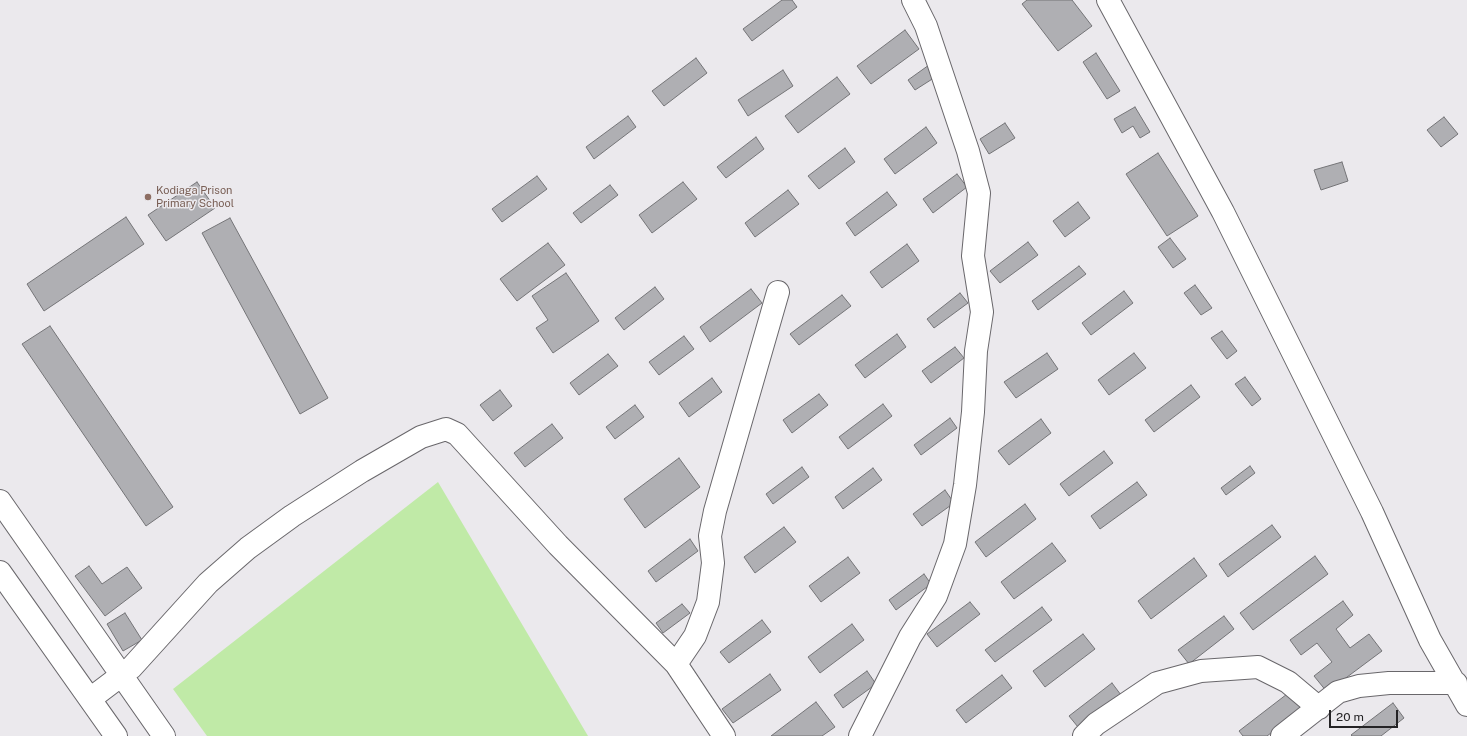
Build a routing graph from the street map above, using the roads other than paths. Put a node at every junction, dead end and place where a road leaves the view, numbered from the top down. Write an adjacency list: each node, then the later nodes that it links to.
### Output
1 (913, 0): 15 (street)
2 (1108, 0): 8 (street)
3 (778, 292): 6 (street)
4 (0, 501): 7 (street)
5 (0, 572): 9 (street)
6 (676, 664): 7 (street); 14 (street)
7 (121, 675): 9 (street); 13 (street)
8 (1456, 683): 10 (street); 11 (street)
9 (90, 699): 12 (street)
10 (1467, 705)
11 (1319, 708): 16 (street); 17 (street)
12 (116, 736)
13 (164, 736)
14 (724, 736)
15 (860, 736)
16 (1084, 736)
17 (1282, 736)

